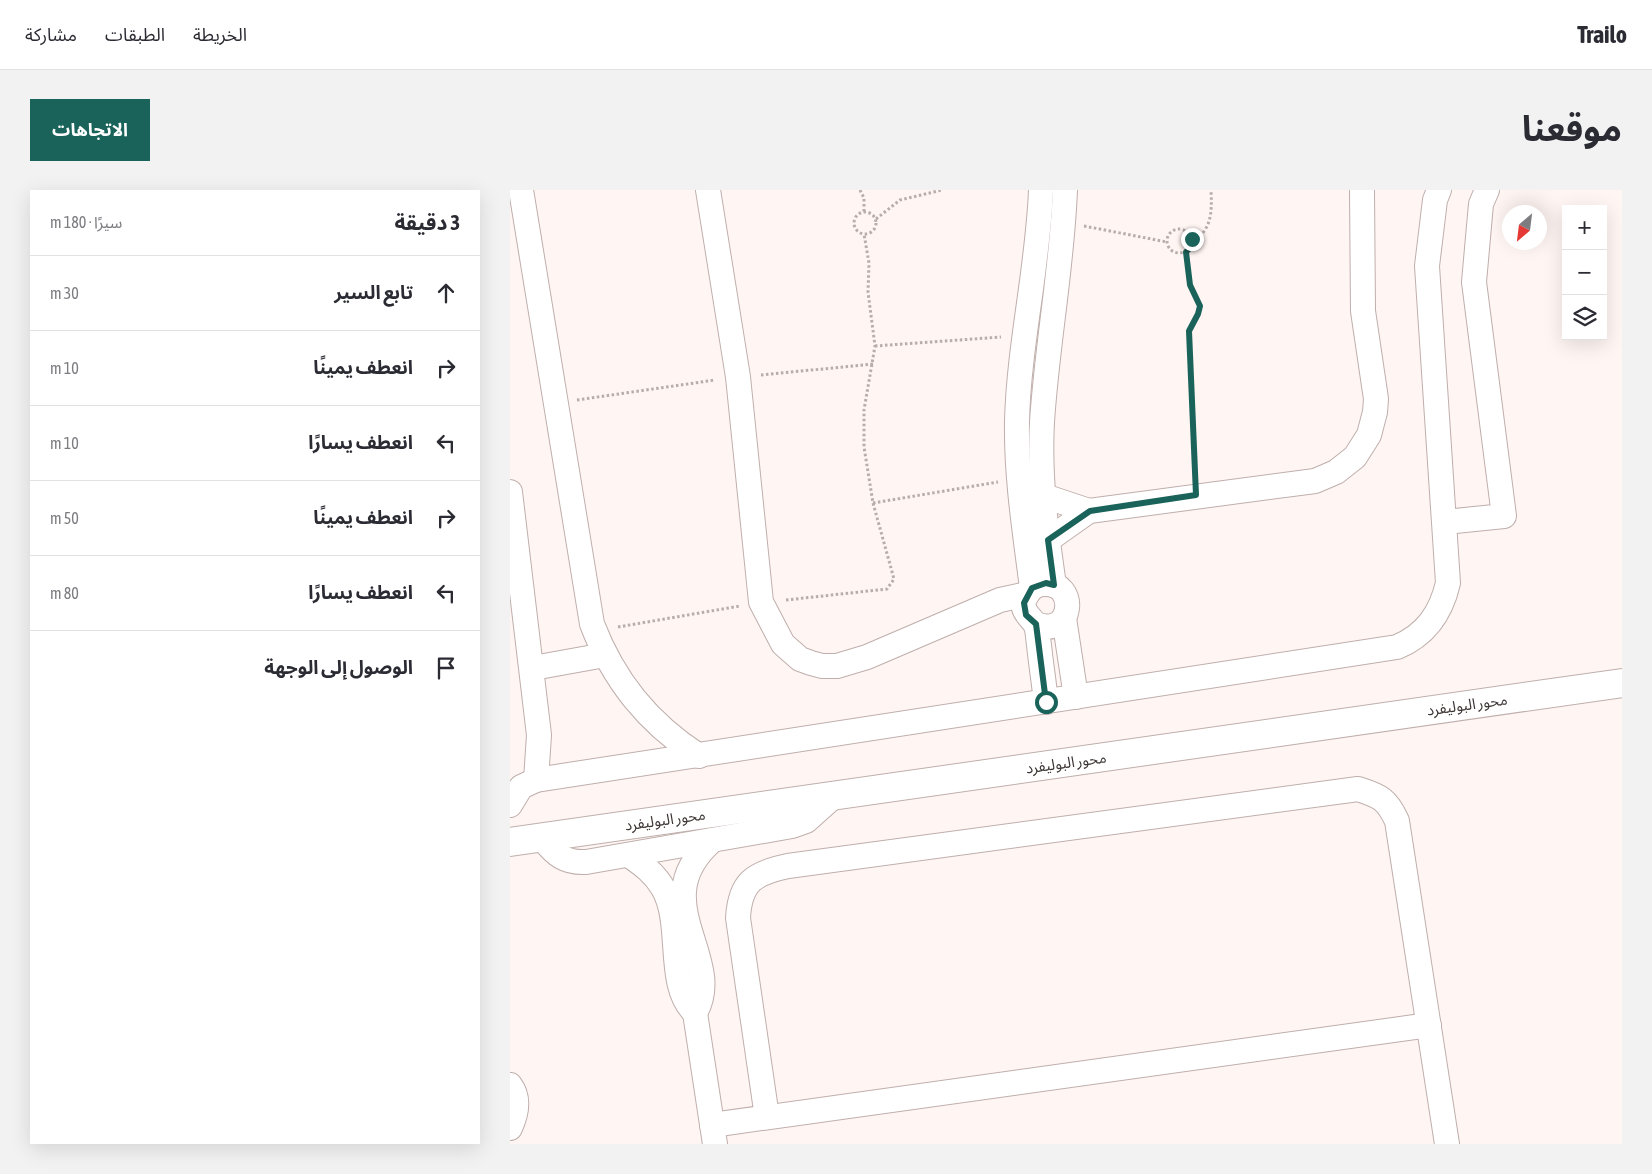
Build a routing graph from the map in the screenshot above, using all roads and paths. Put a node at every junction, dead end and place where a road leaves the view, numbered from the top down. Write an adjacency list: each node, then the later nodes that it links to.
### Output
1 (521, 190): 22 (street)
2 (708, 190): 21 (street)
3 (860, 190): 11 (path)
4 (942, 190): 12 (path)
5 (1041, 190): 18 (street)
6 (1066, 190): 13 (street)
7 (1211, 190): 16 (path)
8 (1362, 190): 27 (street)
9 (1439, 190): 31 (street)
10 (1488, 190): 31 (street)
11 (864, 212): 12 (path); 14 (path)
12 (876, 219): 14 (path)
13 (1064, 222): 15 (path); 24 (street)
14 (864, 234): 19 (path)
15 (1167, 242): 16 (path); 17 (path)
16 (1192, 244): 17 (path)
17 (1186, 252): 27 (path)
18 (1024, 336): 19 (path); 23 (street)
19 (874, 346): 20 (path)
20 (873, 364): 21 (path); 29 (path)
21 (738, 377): 22 (path); 34 (street)
22 (557, 402): 36 (street)
23 (1017, 421): 24 (street); 25 (street)
24 (1042, 422): 28 (street)
25 (1018, 478): 29 (path); 33 (street)
26 (510, 492): 38 (street)
27 (1196, 495): 30 (street)
28 (1044, 496): 30 (street); 32 (street)
29 (873, 503): 34 (path)
30 (1090, 511): 32 (street)
31 (1445, 522): 40 (street)
32 (1048, 540): 33 (street)
33 (1035, 601): 34 (street); 35 (street); 35 (street); 41 (street)
34 (762, 602): 36 (path)
35 (1064, 618): 40 (street)
36 (595, 630): 37 (street)
37 (605, 655): 38 (street); 42 (street)
38 (533, 668): 43 (street)
39 (1622, 683): 44 (street, محور البوليفرد)
40 (1076, 697): 41 (street)
41 (1046, 702): 42 (street)
42 (698, 756): 43 (street)
43 (536, 780): 45 (street)
44 (834, 796): 46 (street, محور البوليفرد); 47 (street)
45 (510, 804)
46 (542, 838): 48 (street, محور البوليفرد); 49 (street)
47 (713, 840): 49 (street); 50 (street)
48 (510, 842)
49 (630, 856): 50 (street)
50 (687, 957): 55 (street)
51 (1429, 1024): 53 (street); 53 (street); 56 (street)
52 (510, 1085): 54 (street)
53 (767, 1117): 55 (street)
54 (510, 1128)
55 (714, 1134)
56 (1447, 1144)

